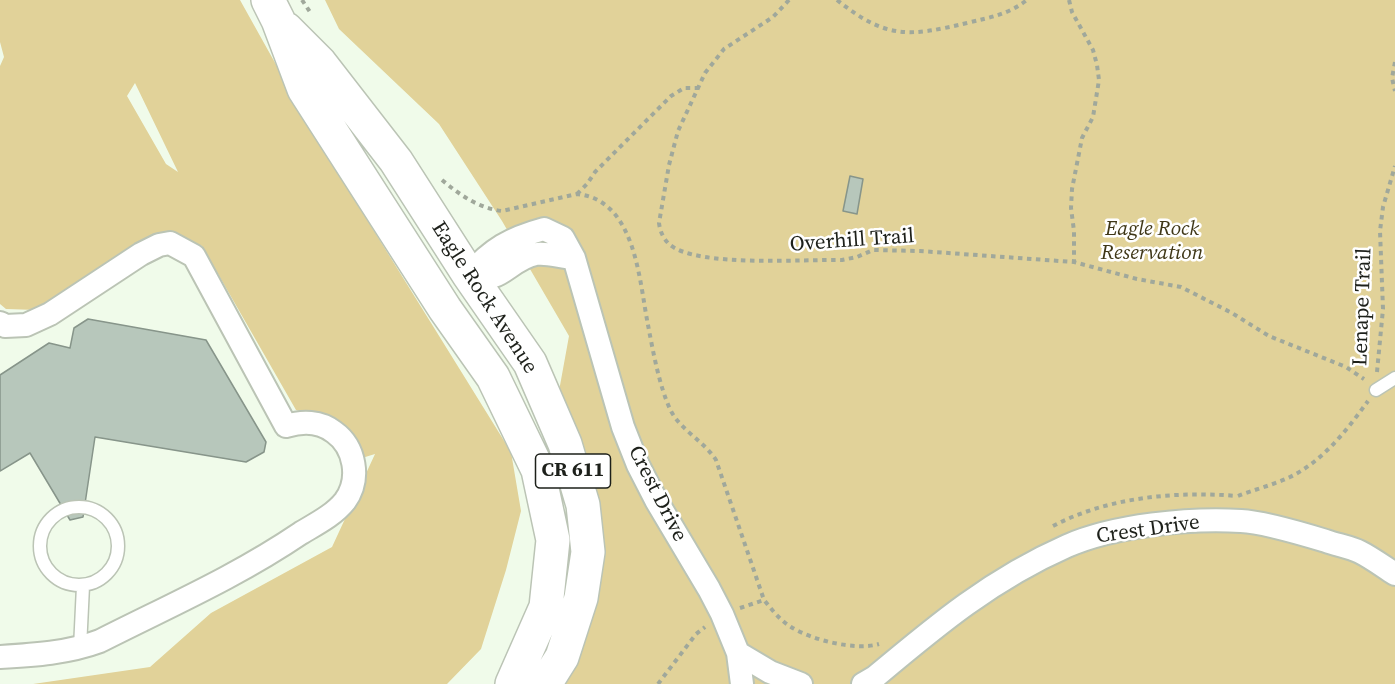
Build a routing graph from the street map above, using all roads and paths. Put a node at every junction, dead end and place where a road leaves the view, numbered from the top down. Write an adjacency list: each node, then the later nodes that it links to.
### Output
1 (789, 0): 7 (path, Overhill Trail)
2 (837, 0): 3 (path)
3 (1027, 0)
4 (1069, 0): 12 (path)
5 (273, 10): 10 (main road, Eagle Rock Avenue / CR 611); 13 (main road, Eagle Rock Avenue / CR 611)
6 (1395, 62): 8 (path)
7 (698, 88): 11 (path); 12 (path, Overhill Trail)
8 (1395, 91)
9 (1395, 166): 17 (path, Lenape Trail)
10 (358, 173): 13 (main road); 14 (main road, Eagle Rock Avenue / CR 611)
11 (577, 194)
12 (1074, 262): 17 (path, Overhill Trail)
13 (469, 275): 14 (main road); 23 (street, Crest Drive); 29 (main road, Eagle Rock Avenue / CR 611)
14 (445, 309): 28 (main road, Eagle Rock Avenue / CR 611)
15 (0, 323): 25 (street)
16 (1395, 378): 17 (lane)
17 (1376, 390): 18 (path, Lenape Trail)
18 (1237, 496): 19 (path); 20 (path)
19 (1248, 500)
20 (1051, 527)
21 (1395, 574): 33 (street, Crest Drive)
22 (83, 586): 22 (lane); 25 (lane)
23 (722, 614): 24 (path); 26 (street, Crest Drive); 30 (path)
24 (887, 639)
25 (80, 648): 27 (street)
26 (738, 653): 31 (street, Crest Drive); 32 (street)
27 (0, 657)
28 (512, 684)
29 (545, 684)
30 (658, 684)
31 (742, 684)
32 (801, 684)
33 (863, 684)

